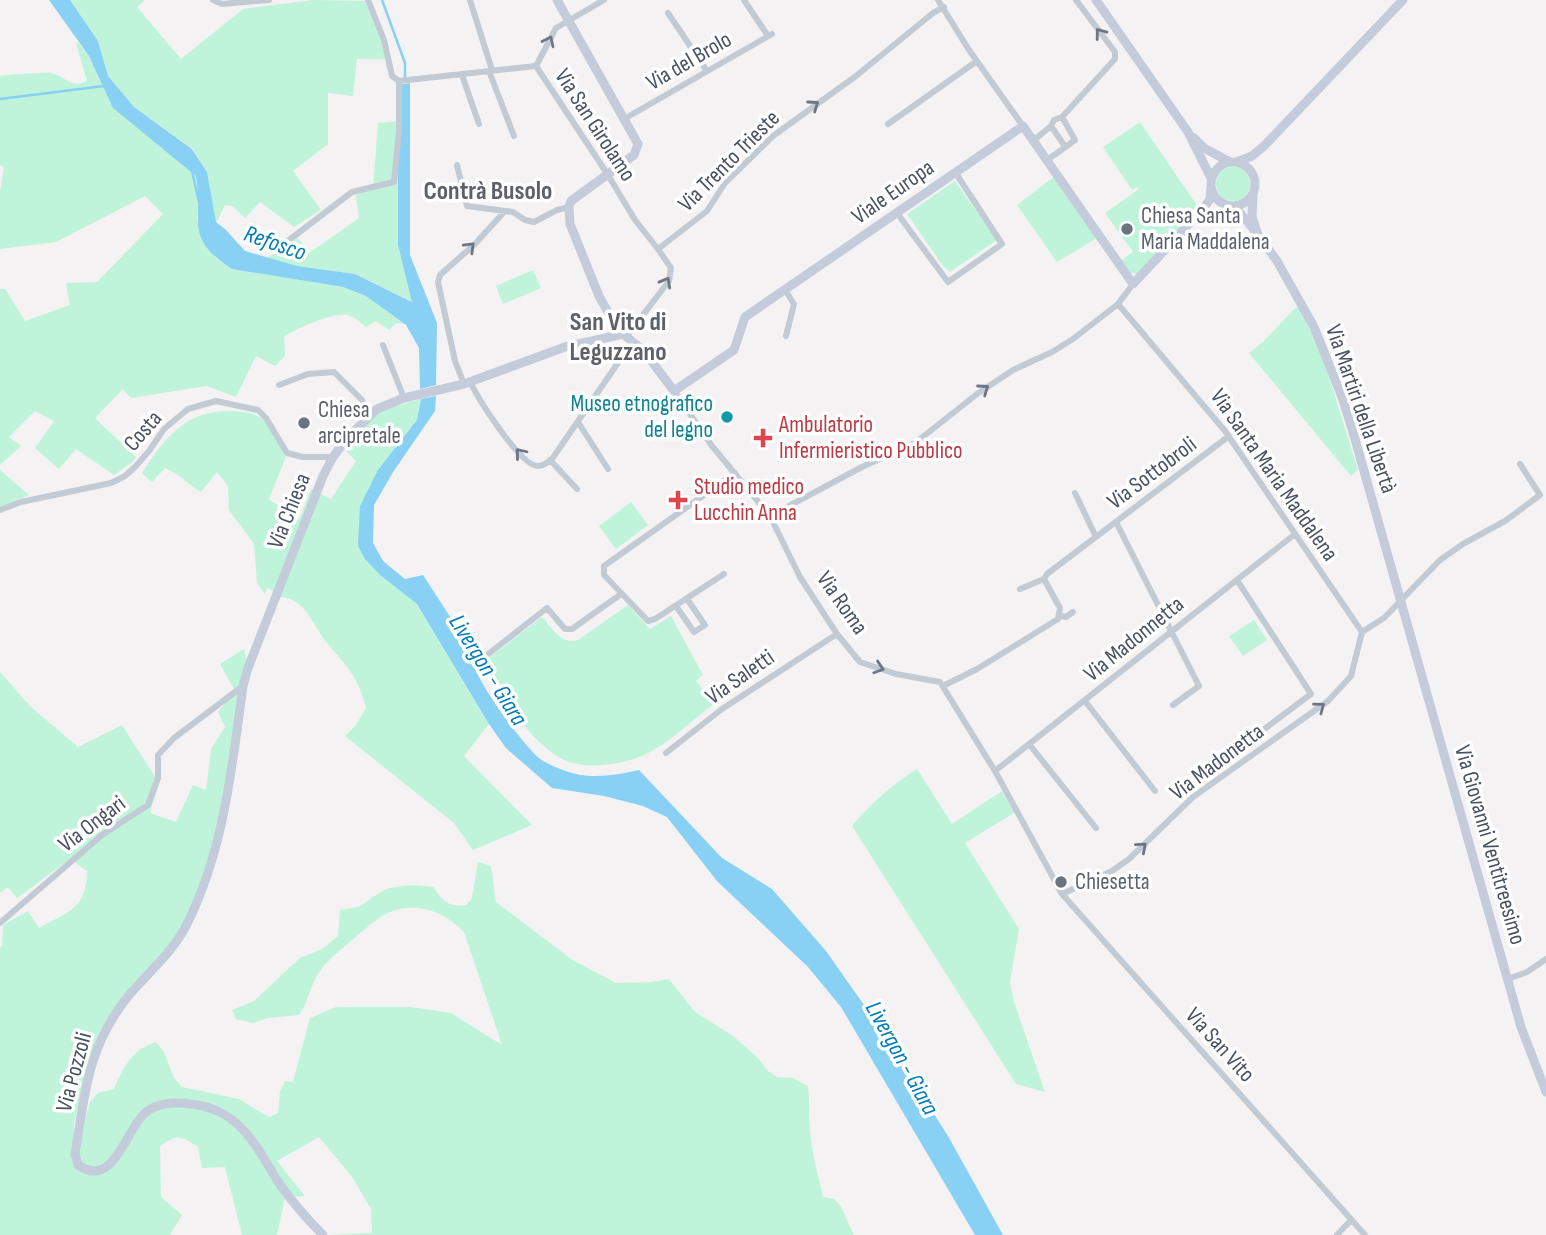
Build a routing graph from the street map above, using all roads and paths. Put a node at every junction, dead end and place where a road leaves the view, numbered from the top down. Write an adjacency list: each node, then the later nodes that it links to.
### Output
1 (213, 0): 2 (street)
2 (269, 0)
3 (368, 0): 20 (street)
4 (470, 0): 17 (street)
5 (557, 0): 14 (main road)
6 (604, 0): 14 (street)
7 (744, 0): 18 (street, Via del Brolo)
8 (938, 0): 12 (street)
9 (1076, 0): 21 (street, one-way to 9)
10 (1096, 0): 27 (main road)
11 (1403, 0): 31 (main road)
12 (944, 7): 15 (street); 46 (street, Via Trento Trieste, one-way to 12)
13 (668, 13): 18 (street)
14 (568, 19): 16 (street, Via San Girolamo, one-way to 14); 22 (main road)
15 (977, 61): 24 (street); 26 (street)
16 (536, 66): 17 (street); 36 (street, Via San Girolamo)
17 (491, 71): 19 (street); 28 (street)
18 (706, 71): 22 (street, Via del Brolo)
19 (462, 75): 20 (street); 23 (street)
20 (399, 81): 47 (street)
21 (1062, 117): 25 (street); 30 (street)
22 (624, 119): 36 (main road)
23 (479, 124)
24 (888, 124)
25 (1051, 125): 29 (street); 30 (street)
26 (1023, 126): 29 (main road); 35 (main road, Viale Europa)
27 (1188, 132): 33 (main road); 38 (main road)
28 (514, 136)
29 (1033, 141): 32 (main road)
30 (1068, 146): 32 (street)
31 (1264, 146): 33 (main road); 37 (main road)
32 (1047, 160): 48 (main road)
33 (1233, 162): 37 (main road); 38 (main road)
34 (457, 165): 42 (street)
35 (955, 172): 43 (main road, Viale Europa); 43 (street)
36 (608, 174): 41 (main road); 46 (street, Via San Girolamo)
37 (1253, 174): 39 (main road)
38 (1211, 183): 40 (main road); 44 (main road)
39 (1253, 195): 40 (main road); 45 (main road, Via Martiri della Libertà)
40 (1228, 206): 44 (main road); 45 (main road)
41 (569, 207): 42 (street); 52 (main road, Via Roma)
42 (503, 212): 54 (street, one-way to 42)
43 (897, 213): 49 (main road, Viale Europa)
44 (1193, 220): 48 (main road)
45 (1258, 235): 79 (main road, Via Martiri della Libertà)
46 (658, 249): 52 (street, one-way to 46)
47 (275, 250)
48 (1133, 284): 50 (street)
49 (785, 290): 51 (street); 56 (main road, Viale Europa)
50 (1118, 303): 60 (street, Via Santa Maria Maddalena); 69 (street, one-way to 50)
51 (786, 336)
52 (628, 337): 54 (main road, Via Chiesa); 56 (main road, Via Roma); 59 (street)
53 (383, 345): 57 (street)
54 (467, 383): 57 (main road, Via Chiesa); 62 (street, one-way to 54)
55 (279, 385): 58 (street)
56 (674, 391): 65 (street, Via Roma)
57 (404, 398): 58 (main road, Via Chiesa)
58 (370, 415): 61 (main road, Via Chiesa)
59 (578, 422): 62 (street); 64 (street)
60 (1228, 436): 70 (street, Via Sottobroli); 71 (street, Via Santa Maria Maddalena)
61 (332, 457): 68 (street, Costa); 88 (main road, Via Chiesa)
62 (550, 460): 66 (street)
63 (1520, 464): 79 (street)
64 (608, 468)
65 (735, 473): 69 (street, Via Roma); 77 (street)
66 (577, 489)
67 (1075, 493): 72 (street, Via Sottobroli)
68 (0, 510)
69 (770, 516): 85 (street, Via Roma)
70 (1116, 522): 72 (street, Via Sottobroli); 83 (street)
71 (1294, 534): 75 (street, Via Madonnetta); 84 (street, Via Santa Maria Maddalena)
72 (1096, 537): 74 (street, Via Sottobroli)
73 (724, 574): 78 (street)
74 (1045, 579): 76 (street, Via Sottobroli); 82 (street)
75 (1237, 580): 83 (street, Via Madonnetta); 93 (street)
76 (1020, 589)
77 (621, 594): 80 (street); 86 (street)
78 (687, 598): 80 (street); 80 (street)
79 (1402, 603): 84 (street); 100 (main road, Via Giovanni Ventitreesimo)
80 (676, 606)
81 (1073, 612): 82 (street)
82 (1060, 616): 87 (street)
83 (1171, 632): 89 (street, Via Madonnetta); 90 (street)
84 (1362, 632): 97 (street, Via Madonetta, one-way to 84)
85 (836, 634): 87 (street, Via Roma, one-way to 87); 92 (street, Via Saletti)
86 (482, 659)
87 (942, 684): 94 (street)
88 (243, 686): 98 (street, Via Ongari); 103 (main road, Via Pozzoli)
89 (1085, 701): 91 (street, Via Madonnetta); 95 (street)
90 (1173, 705)
91 (1029, 744): 94 (street, Via Madonnetta); 96 (street)
92 (666, 753)
93 (1219, 763)
94 (995, 771): 97 (street)
95 (1155, 790)
96 (1096, 828)
97 (1062, 894): 102 (street, Via San Vito)
98 (0, 923)
99 (1546, 959): 100 (street)
100 (1508, 979): 101 (main road, Via Giovanni Ventitreesimo)
101 (1546, 1093)
102 (1352, 1220): 104 (street); 105 (street, Via San Vito)
103 (323, 1235)
104 (1337, 1235)
105 (1365, 1235)

